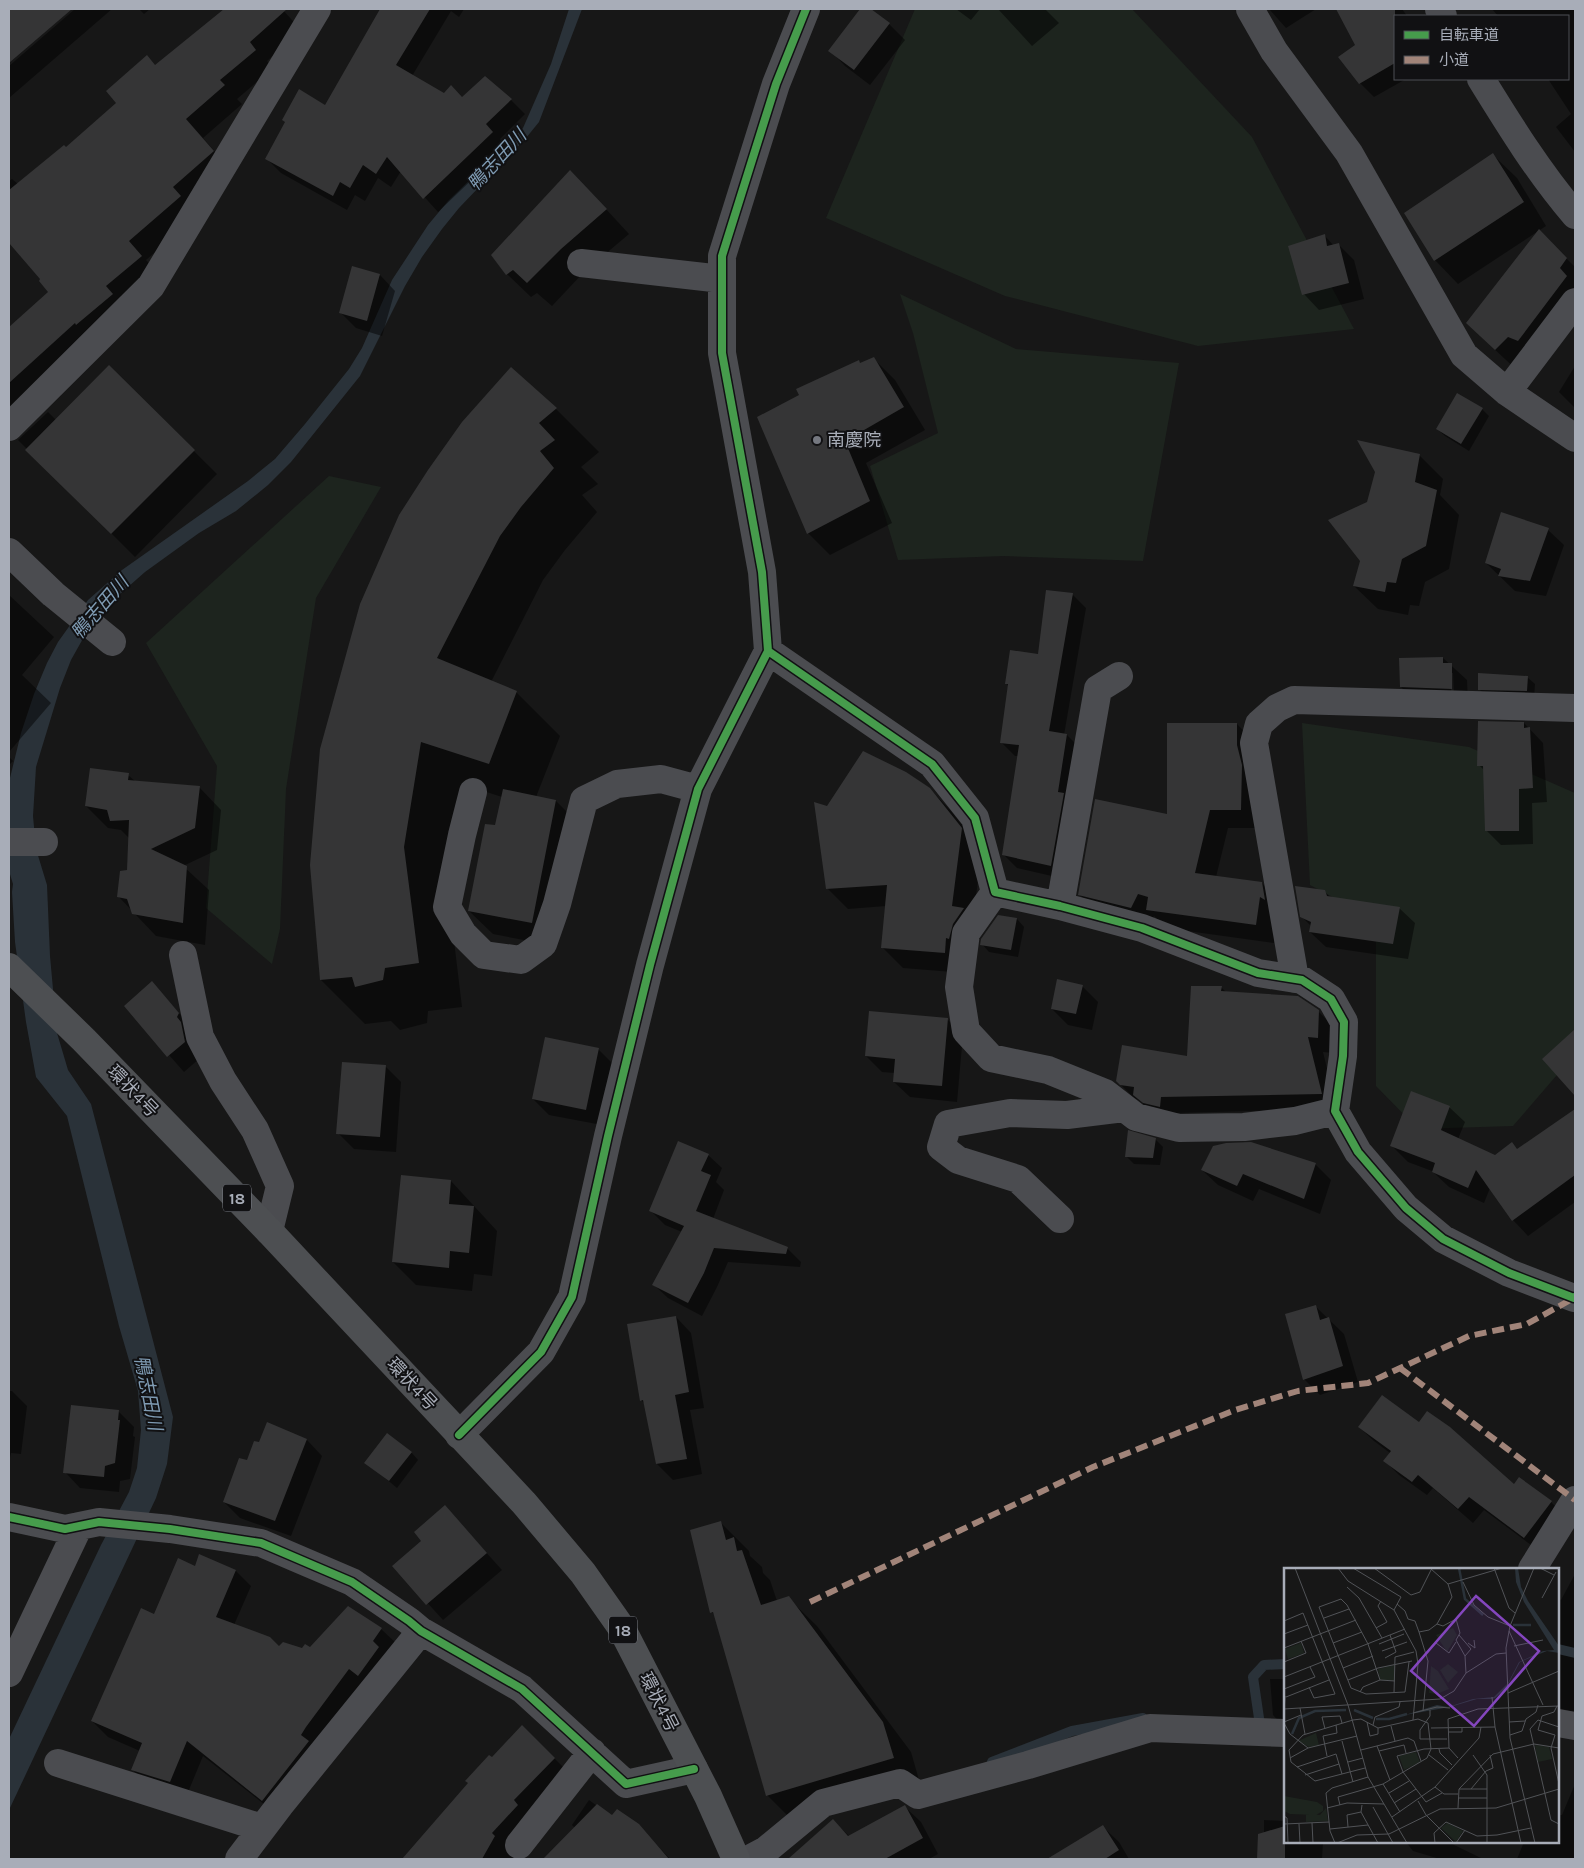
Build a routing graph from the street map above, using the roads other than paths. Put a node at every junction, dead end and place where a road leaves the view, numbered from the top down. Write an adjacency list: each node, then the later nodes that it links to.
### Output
1 (806, 9): 7 (street)
2 (1250, 9): 9 (street)
3 (310, 13): 10 (street)
4 (1482, 80): 5 (street)
5 (1575, 214)
6 (581, 263): 7 (street)
7 (722, 279): 14 (street)
8 (1575, 302): 9 (street)
9 (1506, 392): 11 (street)
10 (9, 427)
11 (1575, 438)
12 (9, 552): 13 (street)
13 (108, 638)
14 (768, 651): 17 (street); 21 (street)
15 (1119, 676): 22 (street)
16 (1575, 708): 25 (street)
17 (698, 789): 18 (street); 31 (street)
18 (473, 792)
19 (9, 842): 20 (street)
20 (44, 842)
21 (995, 892): 22 (street); 26 (street)
22 (1060, 906): 25 (street)
23 (183, 955): 29 (street)
24 (9, 967): 29 (main road, 環状4号 / 18)
25 (1295, 979): 27 (street)
26 (1124, 1108): 27 (street); 28 (street)
27 (1335, 1111): 30 (street)
28 (1060, 1219)
29 (269, 1231): 31 (main road, 環状4号 / 18)
30 (1575, 1297)
31 (459, 1435): 43 (main road, 環状4号 / 18)
32 (1575, 1500): 35 (street)
33 (9, 1517): 34 (street)
34 (89, 1524): 36 (street); 37 (street)
35 (1533, 1568)
36 (421, 1631): 41 (street); 44 (street)
37 (9, 1673)
38 (1559, 1723): 39 (street)
39 (1575, 1726)
40 (1284, 1733): 48 (street)
41 (592, 1752): 43 (street); 45 (street)
42 (58, 1764): 44 (street)
43 (694, 1769): 47 (main road, 環状4号 / 18)
44 (262, 1828): 46 (street)
45 (519, 1845)
46 (238, 1859)
47 (736, 1859)
48 (749, 1859)

